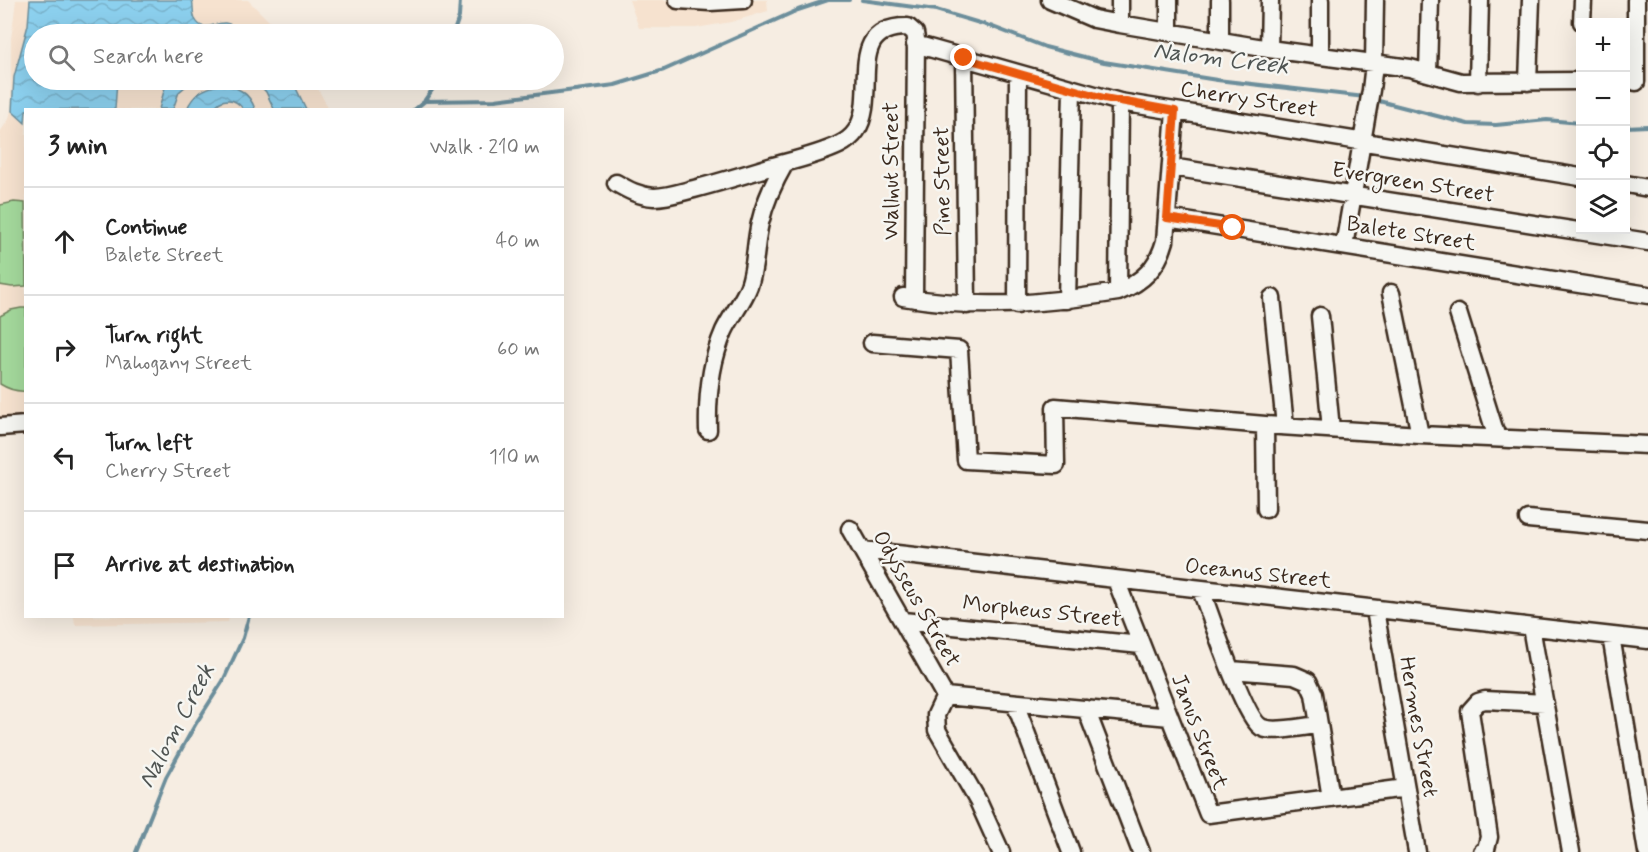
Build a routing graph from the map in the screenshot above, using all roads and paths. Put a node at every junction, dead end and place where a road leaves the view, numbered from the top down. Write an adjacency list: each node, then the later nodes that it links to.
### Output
1 (678, 0): 2 (street)
2 (743, 0)
3 (1050, 0): 15 (street)
4 (1120, 0): 17 (street)
5 (1169, 0): 18 (street)
6 (1220, 0): 19 (street)
7 (1270, 0): 21 (street)
8 (1320, 0): 22 (street)
9 (1375, 0): 24 (street)
10 (1430, 0): 25 (street)
11 (1480, 0): 30 (street)
12 (1531, 0): 28 (street)
13 (1583, 0): 16 (street)
14 (1636, 0): 29 (street)
15 (1066, 4): 17 (street)
16 (1582, 18)
17 (1120, 24): 18 (street)
18 (1169, 32): 19 (street)
19 (1220, 40): 21 (street)
20 (915, 44): 23 (street, Cherry Street); 35 (street); 50 (street, Wallnut Street)
21 (1269, 49): 22 (street)
22 (1320, 56): 24 (street)
23 (964, 58): 26 (street, Cherry Street); 50 (street, Pine Street)
24 (1374, 64): 25 (street); 34 (street)
25 (1428, 73): 30 (street)
26 (1018, 74): 31 (street, Cherry Street); 51 (street)
27 (1576, 80): 28 (street)
28 (1528, 82): 30 (street)
29 (1636, 82)
30 (1478, 83)
31 (1072, 89): 32 (street, Cherry Street); 49 (street)
32 (1120, 102): 33 (street, Cherry Street); 45 (street)
33 (1175, 111): 34 (street, Cherry Street); 36 (street)
34 (1362, 142): 37 (street, Cherry Street); 41 (street)
35 (785, 163): 38 (street); 60 (street)
36 (1171, 167): 41 (street, Evergreen Street); 42 (street)
37 (1576, 176)
38 (616, 183)
39 (1630, 185): 40 (street)
40 (1648, 188)
41 (1353, 196): 43 (street, Evergreen Street); 44 (street)
42 (1167, 218): 44 (street, Balete Street); 45 (street)
43 (1648, 242)
44 (1344, 246): 47 (street, Balete Street)
45 (1118, 292): 49 (street)
46 (1391, 293): 61 (street)
47 (1648, 295)
48 (1272, 298): 57 (street)
49 (1067, 300): 51 (street)
50 (967, 304): 51 (street)
51 (1017, 305)
52 (1458, 313): 62 (street)
53 (1320, 316): 59 (street)
54 (872, 343): 56 (street)
55 (24, 425): 58 (street)
56 (1265, 425): 57 (street); 64 (street)
57 (1285, 426): 59 (street)
58 (0, 427)
59 (1331, 429): 61 (street)
60 (708, 430)
61 (1420, 435): 62 (street)
62 (1497, 438): 63 (street)
63 (1648, 445)
64 (1266, 509)
65 (1528, 519): 67 (street)
66 (850, 529): 68 (street, Odysseus Street)
67 (1648, 530)
68 (862, 550): 69 (street, Oceanus Street); 72 (street, Odysseus Street)
69 (1116, 580): 70 (street, Oceanus Street); 76 (street, Janus Street)
70 (1201, 590): 71 (street, Oceanus Street); 77 (street)
71 (1376, 610): 73 (street, Oceanus Street); 84 (street, Hermes Street)
72 (903, 621): 76 (street, Morpheus Street); 78 (street, Odysseus Street)
73 (1531, 627): 74 (street, Oceanus Street); 80 (street)
74 (1611, 636): 75 (street, Oceanus Street); 92 (street)
75 (1648, 640)
76 (1141, 645): 82 (street, Janus Street)
77 (1231, 670): 83 (street); 83 (street)
78 (945, 696): 79 (street); 86 (street, Odysseus Street)
79 (1015, 703): 81 (street); 87 (street)
80 (1545, 703): 90 (street); 91 (street)
81 (1086, 709): 82 (street); 88 (street)
82 (1170, 717): 85 (street, Janus Street)
83 (1319, 725): 85 (street)
84 (1406, 788): 85 (street, Janus Street); 89 (street, Hermes Street)
85 (1331, 798)
86 (1001, 852)
87 (1071, 852)
88 (1141, 852)
89 (1417, 852)
90 (1482, 852)
91 (1572, 852)
92 (1647, 852)

